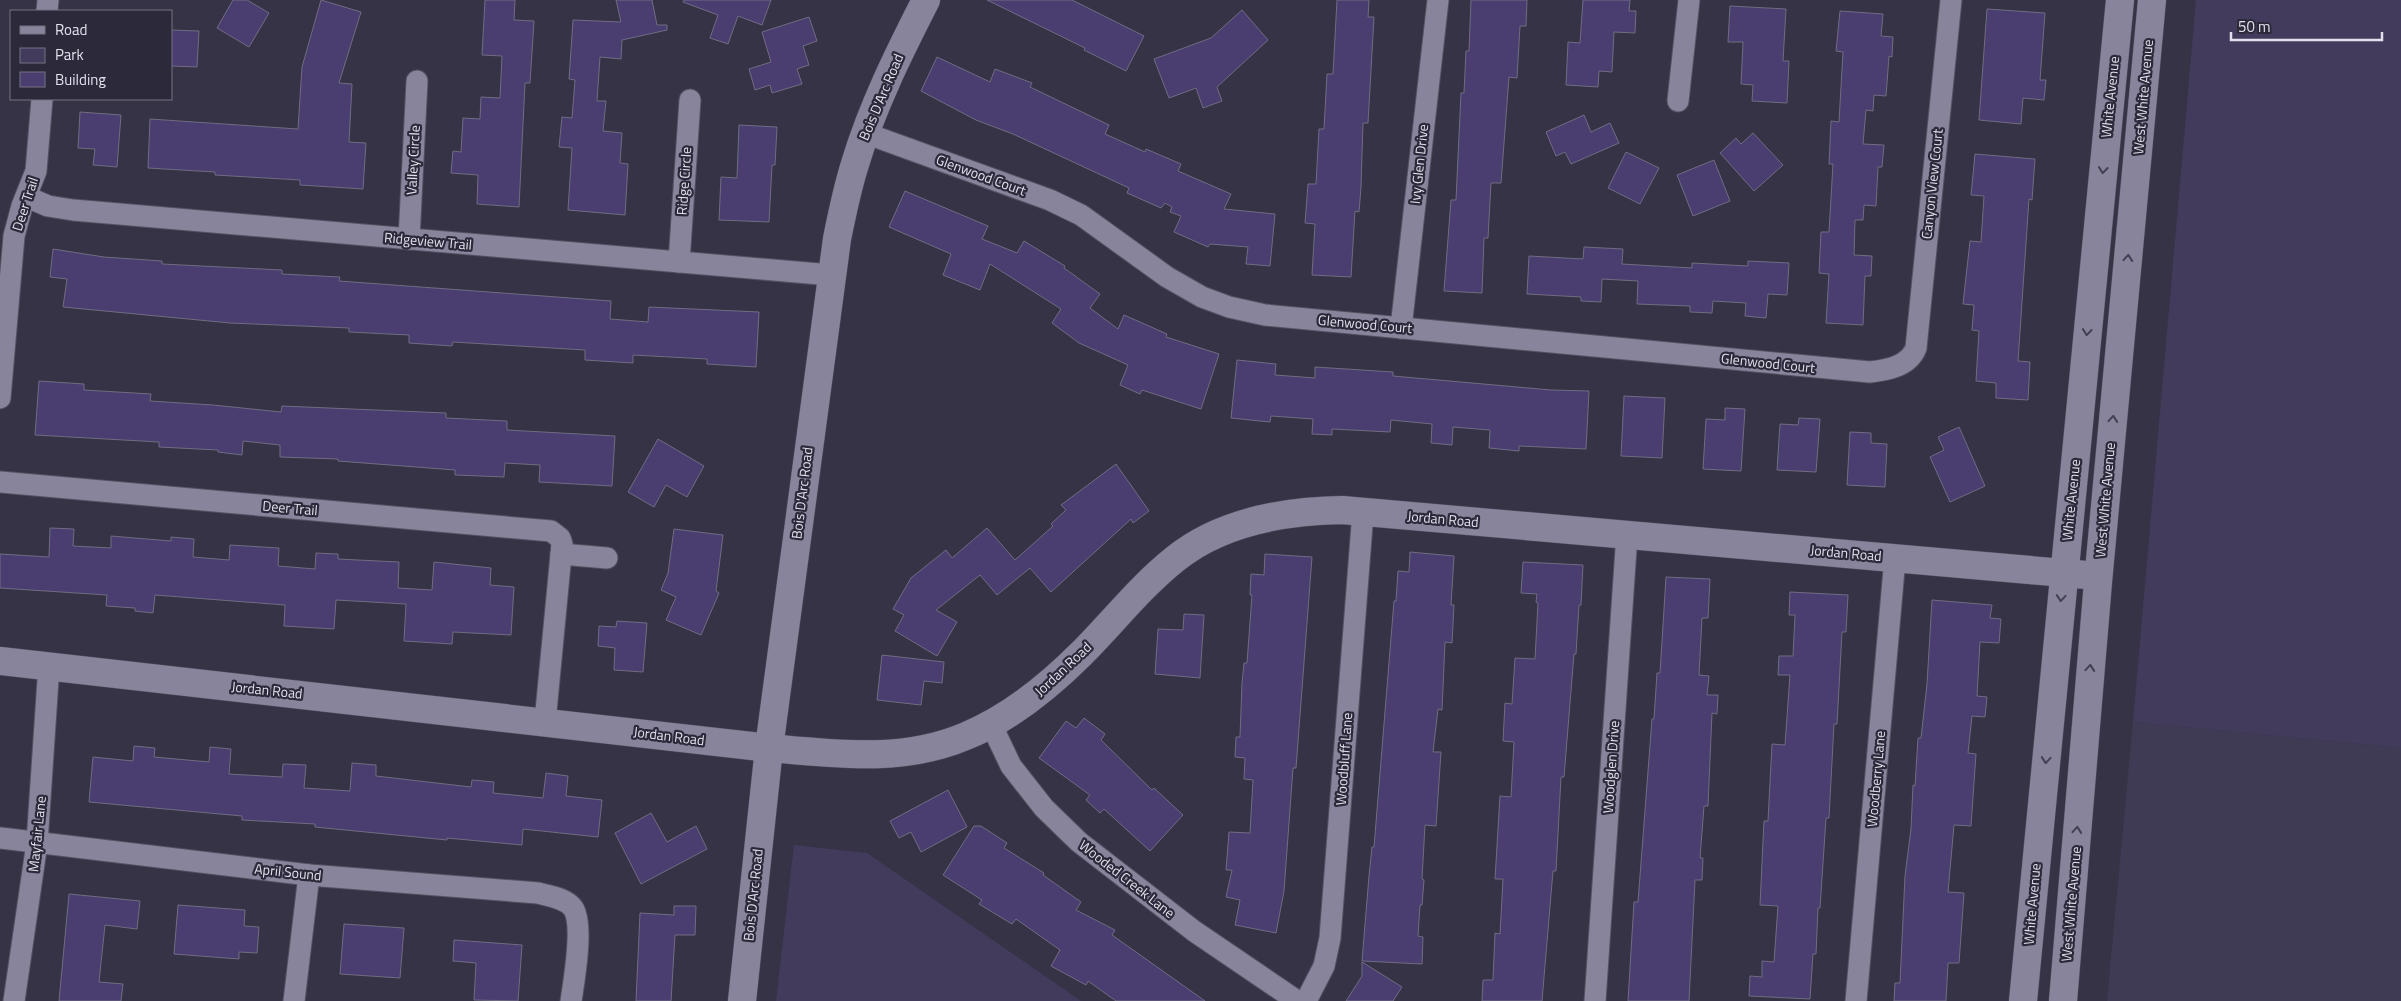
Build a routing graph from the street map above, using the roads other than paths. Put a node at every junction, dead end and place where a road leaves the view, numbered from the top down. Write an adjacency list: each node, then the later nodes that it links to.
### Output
1 (926, 0): 11 (street, Bois D'Arc Road)
2 (1438, 0): 16 (street, Ivy Glen Drive)
3 (1689, 0): 10 (street)
4 (1950, 0): 17 (street, Canyon View Court)
5 (2120, 0): 25 (street, White Avenue, one-way to 25)
6 (2152, 0): 26 (street, West White Avenue, one-way to 6)
7 (417, 81): 13 (street, Valley Circle)
8 (42, 100): 12 (street, Deer Trail)
9 (690, 100): 14 (street, Ridge Circle)
10 (1678, 101)
11 (865, 133): 15 (street, Bois D'Arc Road); 16 (street, Glenwood Court)
12 (27, 197): 13 (street, Ridgeview Trail); 18 (street, Deer Trail)
13 (409, 239): 14 (street, Ridgeview Trail)
14 (679, 262): 15 (street, Ridgeview Trail)
15 (831, 275): 31 (street, Bois D'Arc Road)
16 (1401, 328): 17 (street, Glenwood Court)
17 (1904, 362)
18 (0, 398)
19 (0, 482): 22 (street, Deer Trail)
20 (1363, 512): 21 (street, Jordan Road); 30 (street, Jordan Road); 40 (street, Woodbluff Lane)
21 (1626, 534): 24 (street, Jordan Road); 41 (street, Woodglen Drive)
22 (562, 554): 23 (street); 29 (street, Deer Trail)
23 (607, 558)
24 (1896, 558): 25 (street, Jordan Road); 42 (street, Woodberry Lane)
25 (2064, 572): 26 (street, Jordan Road); 43 (street, White Avenue, one-way to 43)
26 (2098, 576): 44 (street, West White Avenue, one-way to 26)
27 (0, 661): 28 (street, Jordan Road)
28 (49, 665): 29 (street, Jordan Road); 33 (street, Mayfair Lane)
29 (545, 722): 31 (street, Jordan Road)
30 (991, 724): 31 (street, Jordan Road); 39 (street, Wooded Creek Lane)
31 (769, 748): 38 (street, Bois D'Arc Road)
32 (0, 838): 33 (street, April Sound)
33 (37, 843): 34 (street, April Sound); 35 (street, Mayfair Lane)
34 (309, 875): 36 (street); 37 (street, April Sound)
35 (14, 1001)
36 (294, 1001)
37 (572, 1001)
38 (742, 1001)
39 (1297, 1001)
40 (1306, 1001)
41 (1595, 1001)
42 (1856, 1001)
43 (2023, 1001)
44 (2063, 1001)

